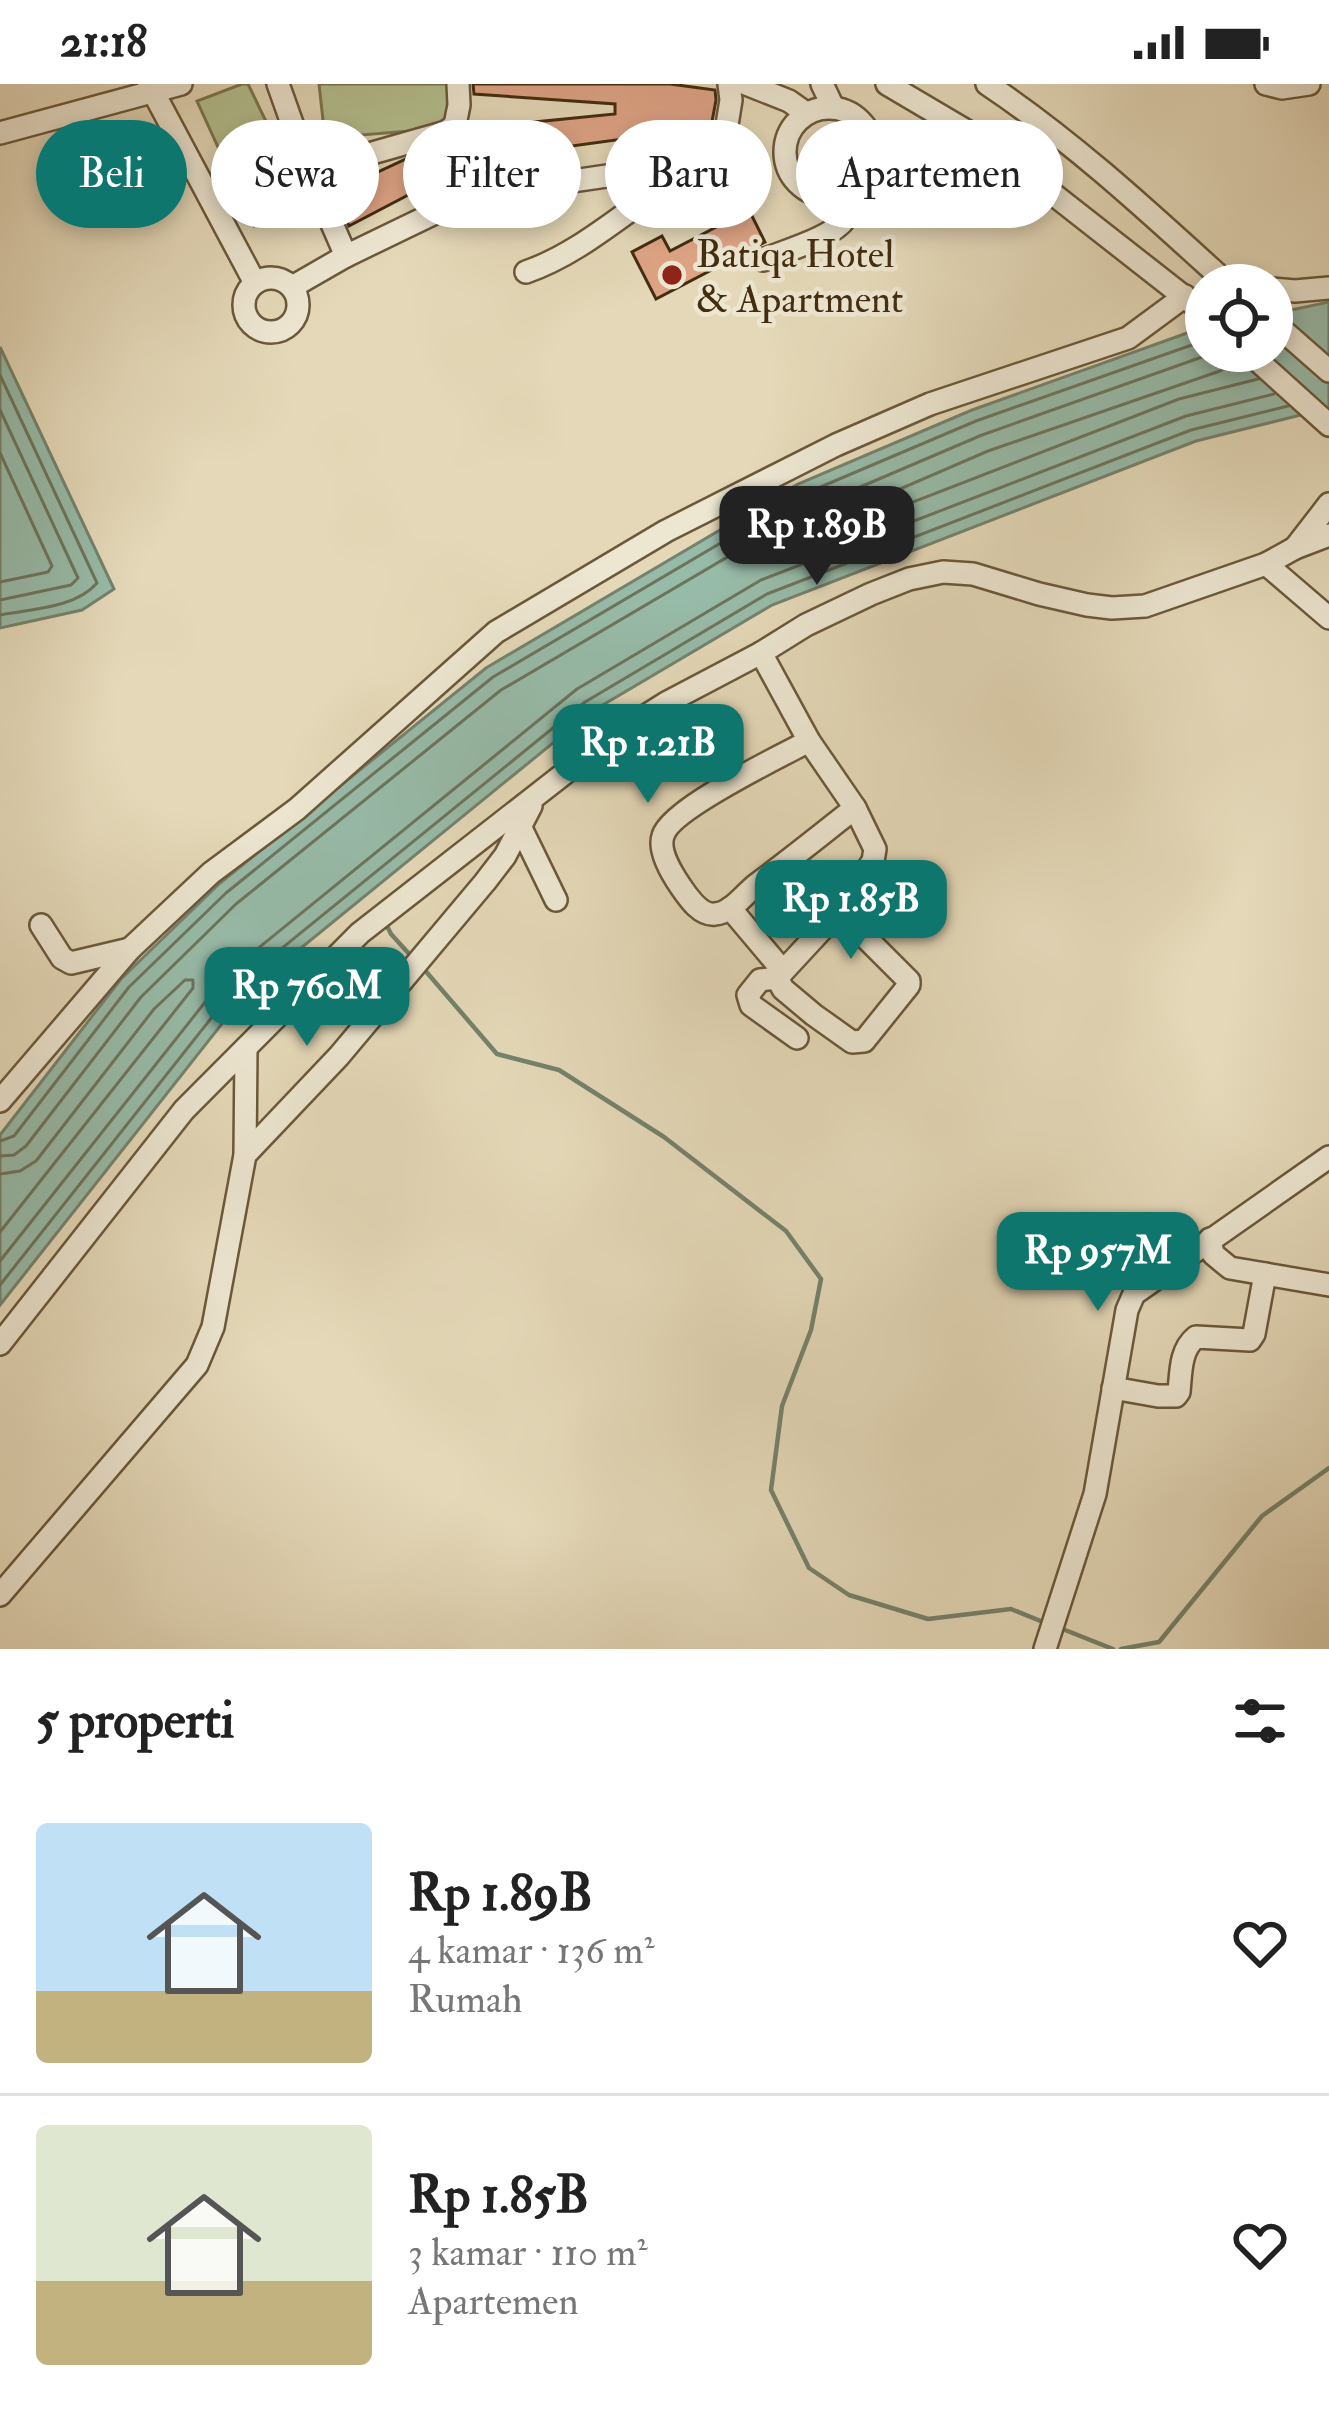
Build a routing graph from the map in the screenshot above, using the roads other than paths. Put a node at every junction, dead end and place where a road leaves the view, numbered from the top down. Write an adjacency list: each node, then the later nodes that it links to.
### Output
1 (182, 84): 11 (street)
2 (278, 84): 14 (street)
3 (458, 84): 21 (street)
4 (730, 84): 15 (street)
5 (746, 84): 13 (street)
6 (822, 84): 12 (street)
7 (887, 84): 18 (street)
8 (987, 84): 30 (street)
9 (1266, 84): 10 (street)
10 (1309, 84)
11 (150, 88): 20 (street); 32 (street)
12 (833, 107): 13 (street); 17 (street)
13 (806, 113): 16 (street)
14 (291, 120)
15 (728, 120)
16 (799, 120)
17 (859, 120)
18 (948, 120)
19 (796, 123): 23 (street)
20 (0, 134)
21 (379, 151)
22 (605, 176): 28 (street)
23 (796, 182)
24 (1063, 202): 36 (street)
25 (334, 228): 28 (street)
26 (605, 228): 31 (street)
27 (836, 228): 29 (street)
28 (346, 256): 33 (street)
29 (763, 260)
30 (1205, 264)
31 (526, 272)
32 (255, 283): 33 (street); 33 (street)
33 (292, 287)
34 (1329, 287): 35 (street)
35 (1293, 291)
36 (1185, 296): 55 (street)
37 (1293, 340): 38 (street)
38 (1329, 370)
39 (1270, 372): 40 (street)
40 (1329, 425)
41 (1329, 504): 43 (street)
42 (1329, 535): 43 (street)
43 (1295, 548): 44 (street)
44 (1266, 564): 45 (street); 46 (street)
45 (1329, 618)
46 (761, 653): 47 (street); 48 (street)
47 (809, 741): 49 (street); 52 (street)
48 (537, 795): 50 (street); 58 (street)
49 (855, 808): 52 (street); 53 (street)
50 (520, 826): 51 (street); 60 (street)
51 (556, 901)
52 (730, 908): 56 (street)
53 (839, 911): 56 (street); 56 (street)
54 (41, 925): 55 (street)
55 (130, 949): 59 (street)
56 (780, 974): 57 (street)
57 (797, 1038)
58 (247, 1048): 60 (street); 65 (street)
59 (0, 1101)
60 (245, 1155): 67 (street)
61 (1329, 1157): 62 (street)
62 (1210, 1239): 63 (street); 66 (street)
63 (1265, 1274): 64 (street); 66 (street)
64 (1329, 1285)
65 (0, 1344)
66 (1113, 1388): 68 (street)
67 (0, 1595)
68 (1045, 1649)

